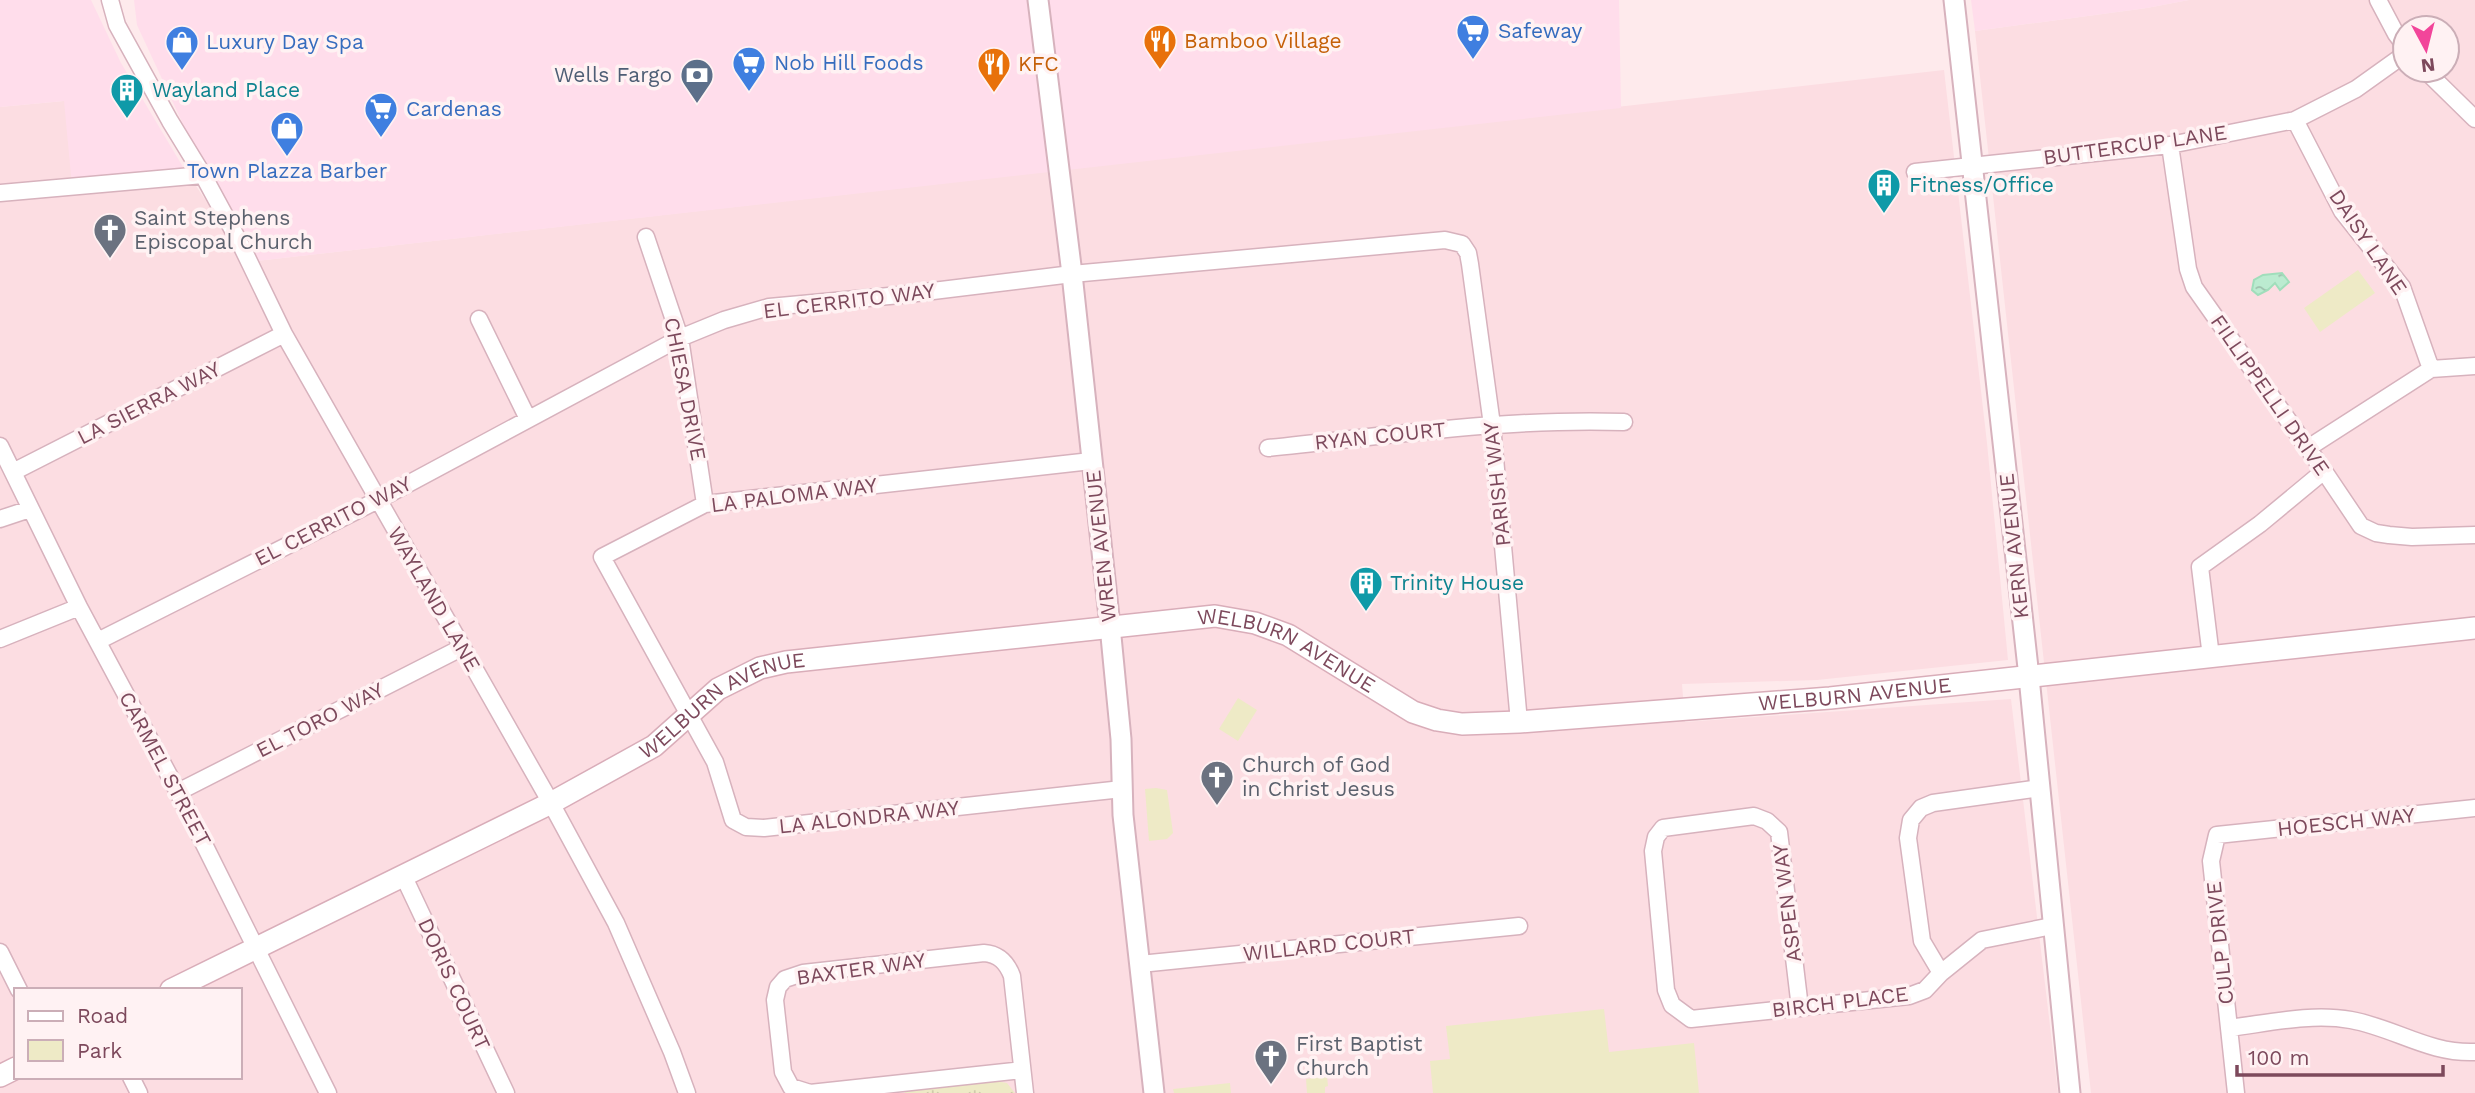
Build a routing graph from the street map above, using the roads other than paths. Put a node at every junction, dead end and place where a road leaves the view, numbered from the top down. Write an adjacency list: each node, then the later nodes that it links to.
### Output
1 (110, 0): 13 (street, WAYLAND LANE)
2 (1038, 0): 16 (street, WREN AVENUE)
3 (1954, 0): 11 (street, KERN AVENUE)
4 (2378, 0): 5 (street)
5 (2391, 25)
6 (2391, 64): 9 (street, BUTTERCUP LANE)
7 (2439, 84): 8 (street)
8 (2475, 119)
9 (2295, 120): 10 (street, BUTTERCUP LANE); 22 (street, DAISY LANE)
10 (2170, 145): 11 (street, BUTTERCUP LANE); 28 (street, FILLIPPELLI DRIVE)
11 (1972, 165): 12 (street, BUTTERCUP LANE); 44 (street, KERN AVENUE)
12 (1915, 172)
13 (203, 175): 14 (street); 19 (street, WAYLAND LANE)
14 (0, 193)
15 (646, 237): 20 (street, CHIESA DRIVE)
16 (1072, 274): 17 (street, EL CERRITO WAY); 20 (street, EL CERRITO WAY); 29 (street, WREN AVENUE)
17 (1473, 289): 25 (street, PARISH WAY)
18 (479, 319): 23 (street)
19 (284, 334): 31 (street, LA SIERRA WAY); 32 (street, WAYLAND LANE)
20 (680, 338): 23 (street, EL CERRITO WAY); 33 (street, CHIESA DRIVE)
21 (2475, 366): 22 (street)
22 (2431, 369): 28 (street)
23 (528, 419): 32 (street, EL CERRITO WAY)
24 (1624, 422): 25 (street, RYAN COURT)
25 (1492, 425): 27 (street, RYAN COURT); 46 (street, PARISH WAY)
26 (0, 446): 31 (street, CARMEL STREET)
27 (1268, 448)
28 (2308, 448): 30 (street, FILLIPPELLI DRIVE)
29 (1091, 461): 33 (street, LA PALOMA WAY); 38 (street, WREN AVENUE)
30 (2324, 471): 36 (street, FILLIPPELLI DRIVE); 43 (street)
31 (13, 472): 34 (street, CARMEL STREET)
32 (378, 500): 41 (street, EL CERRITO WAY); 42 (street, WAYLAND LANE)
33 (705, 504): 45 (street, LA PALOMA WAY)
34 (30, 509): 35 (street); 37 (street, CARMEL STREET)
35 (0, 519)
36 (2475, 535)
37 (79, 607): 40 (street); 41 (street, CARMEL STREET)
38 (1110, 626): 45 (main road, WELBURN AVENUE); 46 (main road, WELBURN AVENUE); 48 (street, WREN AVENUE)
39 (2475, 628): 43 (main road, WELBURN AVENUE)
40 (0, 639)
41 (97, 641): 49 (street, CARMEL STREET)
42 (461, 648): 49 (street, EL TORO WAY); 50 (street, WAYLAND LANE)
43 (2211, 657): 44 (main road, WELBURN AVENUE)
44 (2029, 677): 46 (main road, WELBURN AVENUE); 47 (street, KERN AVENUE)
45 (689, 713): 48 (street, LA ALONDRA WAY); 50 (main road, WELBURN AVENUE)
46 (1519, 722)
47 (2040, 788): 55 (street, KERN AVENUE); 59 (street)
48 (1122, 789): 58 (street, WREN AVENUE)
49 (178, 792): 56 (street, CARMEL STREET)
50 (551, 803): 53 (main road, WELBURN AVENUE); 69 (street, WAYLAND LANE)
51 (2475, 808): 52 (street, HOESCH WAY)
52 (2217, 835): 64 (street, CULP DRIVE)
53 (403, 875): 56 (main road, WELBURN AVENUE); 68 (street, DORIS COURT)
54 (1519, 926): 58 (street, WILLARD COURT)
55 (2052, 926): 59 (street, BIRCH PLACE); 73 (street, KERN AVENUE)
56 (257, 947): 61 (main road, WELBURN AVENUE); 67 (street, CARMEL STREET)
57 (0, 952): 60 (street)
58 (1140, 964): 72 (street, WREN AVENUE)
59 (1941, 973): 62 (street, BIRCH PLACE)
60 (18, 988)
61 (175, 988)
62 (1800, 1007): 63 (street, BIRCH PLACE); 63 (street, ASPEN WAY)
63 (1691, 1019)
64 (2229, 1028): 65 (street); 74 (street, CULP DRIVE)
65 (2475, 1052)
66 (1022, 1070): 70 (street); 70 (street, BAXTER WAY); 71 (street)
67 (328, 1093)
68 (506, 1093)
69 (687, 1093)
70 (810, 1093)
71 (1025, 1093)
72 (1154, 1093)
73 (2070, 1093)
74 (2236, 1093)

